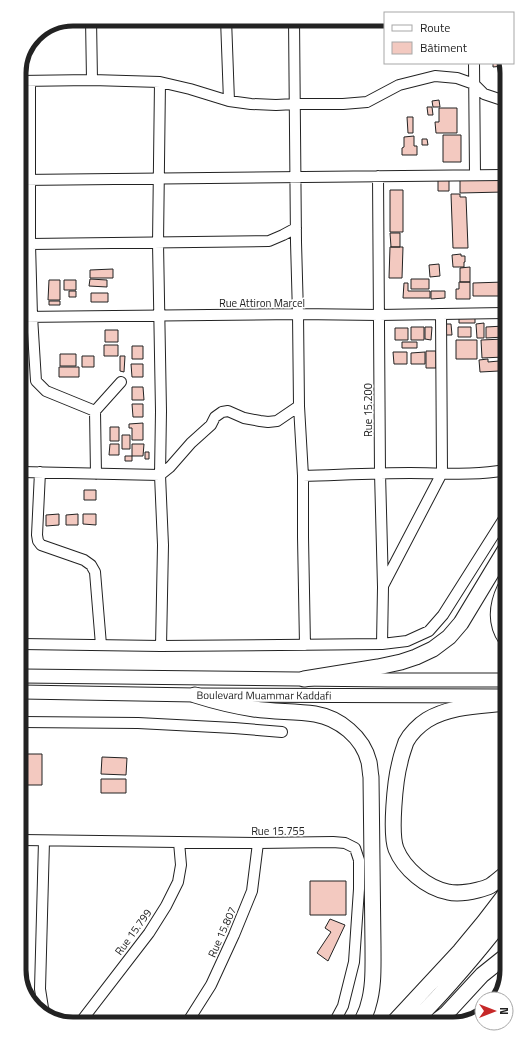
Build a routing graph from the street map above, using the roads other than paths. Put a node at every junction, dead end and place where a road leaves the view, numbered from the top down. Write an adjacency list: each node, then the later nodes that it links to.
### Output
1 (91, 26): 5 (street)
2 (226, 26): 11 (street)
3 (294, 26): 12 (street)
4 (474, 64): 9 (street)
5 (92, 80): 7 (street); 8 (street)
6 (26, 81): 7 (street)
7 (30, 81): 13 (street)
8 (160, 82): 11 (street); 18 (street)
9 (474, 84): 10 (street); 12 (street); 14 (street)
10 (500, 99)
11 (229, 100): 12 (street)
12 (295, 104): 17 (street)
13 (26, 159)
14 (475, 175): 15 (street); 16 (street)
15 (500, 175)
16 (378, 176): 17 (street); 28 (street, Rue 15.200)
17 (295, 177): 18 (street); 21 (street)
18 (159, 178): 19 (street); 22 (street)
19 (26, 179)
20 (26, 192): 23 (street)
21 (296, 228): 22 (street); 25 (street)
22 (158, 243): 23 (street); 27 (street)
23 (30, 244): 30 (street)
24 (500, 313): 26 (street, Rue Attiron Marcel)
25 (298, 314): 27 (street, Rue Attiron Marcel); 28 (street, Rue Attiron Marcel); 32 (street)
26 (441, 314): 28 (street, Rue Attiron Marcel); 39 (street)
27 (160, 315): 30 (street, Rue Attiron Marcel); 40 (street)
28 (379, 315): 37 (street, Rue 15.200)
29 (26, 316): 30 (street, Rue Attiron Marcel)
30 (32, 316): 33 (street)
31 (121, 382): 33 (street)
32 (299, 406): 40 (street); 41 (street)
33 (95, 411): 38 (street)
34 (500, 471): 39 (street)
35 (26, 472): 36 (street)
36 (40, 472): 38 (street); 49 (street)
37 (380, 473): 39 (street); 41 (street); 44 (street, Rue 15.200)
38 (96, 474): 40 (street)
39 (442, 474): 44 (street)
40 (160, 475): 51 (street)
41 (303, 476): 50 (street)
42 (500, 525): 48 (street)
43 (500, 558): 53 (highway)
44 (383, 587): 48 (street, Rue 15.200)
45 (500, 601): 46 (highway)
46 (500, 627)
47 (26, 644): 49 (street)
48 (382, 644): 50 (street)
49 (101, 645): 51 (street)
50 (306, 645): 51 (street)
51 (161, 646)
52 (26, 676): 53 (main road, Boulevard Muammar Kaddafi)
53 (304, 679): 54 (main road, Boulevard Muammar Kaddafi)
54 (500, 680)
55 (26, 692): 56 (main road, Boulevard Muammar Kaddafi)
56 (194, 695): 57 (main road, Boulevard Muammar Kaddafi); 73 (highway)
57 (500, 696)
58 (500, 704): 65 (highway)
59 (26, 722): 60 (street)
60 (282, 732)
61 (26, 840): 62 (street, Rue 15.755)
62 (44, 841): 63 (street, Rue 15.755); 69 (street)
63 (179, 842): 64 (street, Rue 15.755); 70 (street, Rue 15.799)
64 (258, 843): 71 (street, Rue 15.807); 72 (street, Rue 15.755)
65 (500, 878)
66 (500, 901): 74 (highway)
67 (500, 924): 75 (highway)
68 (500, 961): 76 (highway)
69 (42, 1005)
70 (84, 1017)
71 (191, 1017)
72 (337, 1017)
73 (364, 1017)
74 (399, 1017)
75 (419, 1017)
76 (442, 1017)

